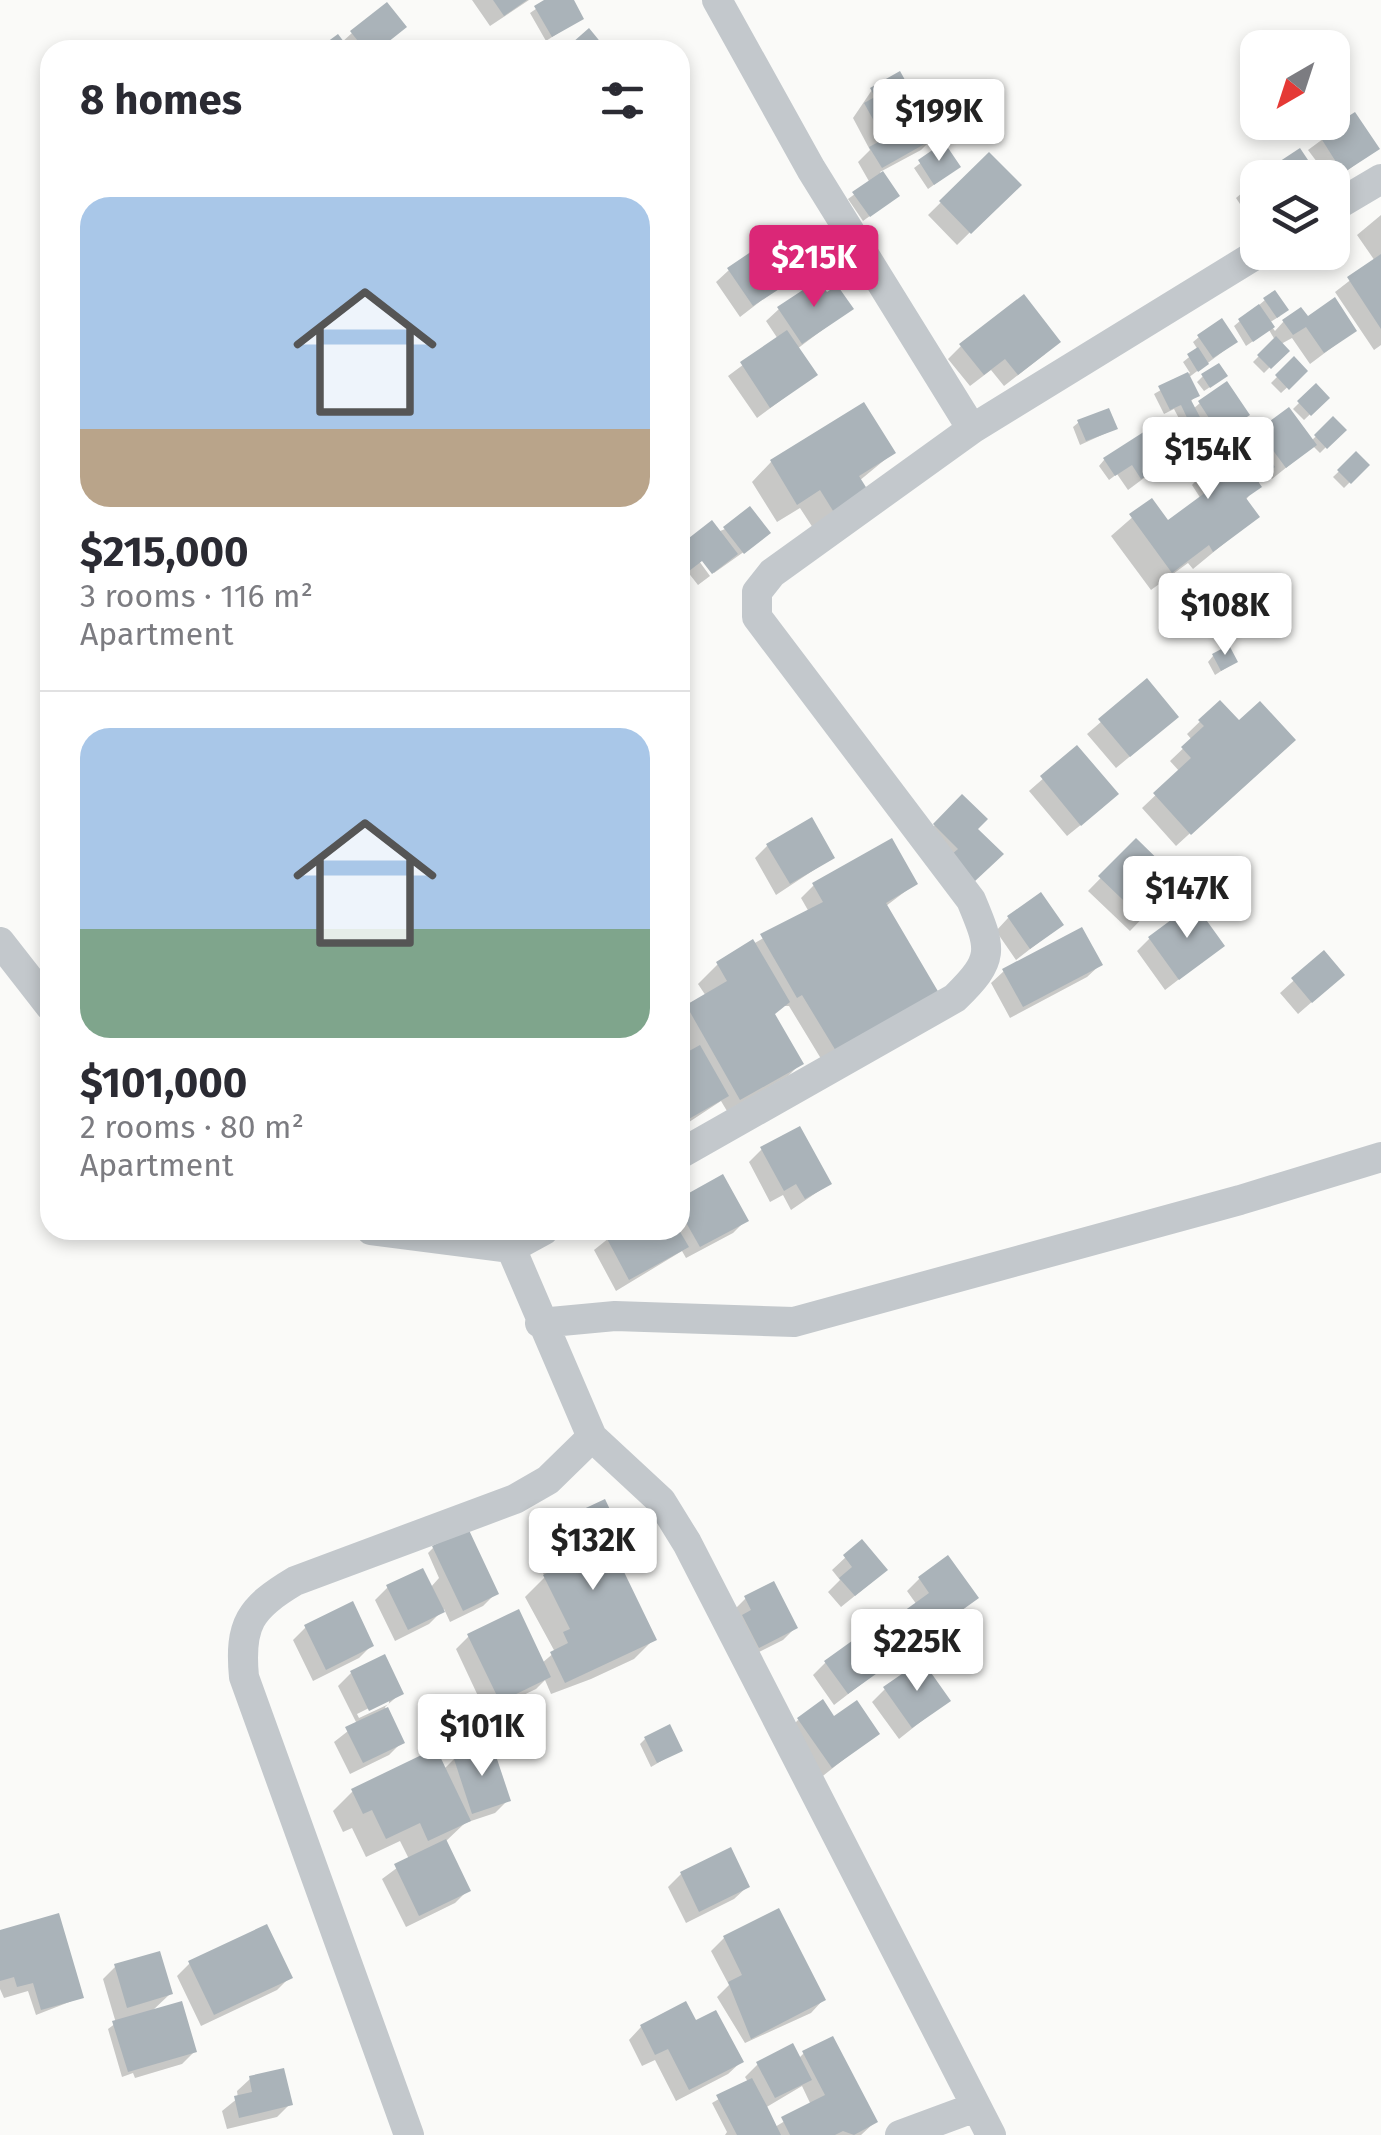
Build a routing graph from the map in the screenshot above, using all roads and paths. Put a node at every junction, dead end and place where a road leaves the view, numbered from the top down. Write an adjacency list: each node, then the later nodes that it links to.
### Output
1 (717, 0): 5 (street)
2 (1381, 178): 3 (street)
3 (1350, 197)
4 (1240, 264): 5 (street)
5 (972, 428): 8 (street)
6 (0, 942): 7 (street)
7 (40, 993)
8 (690, 1148)
9 (1381, 1157): 13 (street)
10 (449, 1240): 12 (street)
11 (526, 1240): 12 (street)
12 (511, 1248): 13 (street)
13 (540, 1323): 14 (street)
14 (592, 1437): 15 (street); 16 (street)
15 (973, 2108): 17 (street); 18 (street)
16 (409, 2135)
17 (900, 2135)
18 (991, 2135)

